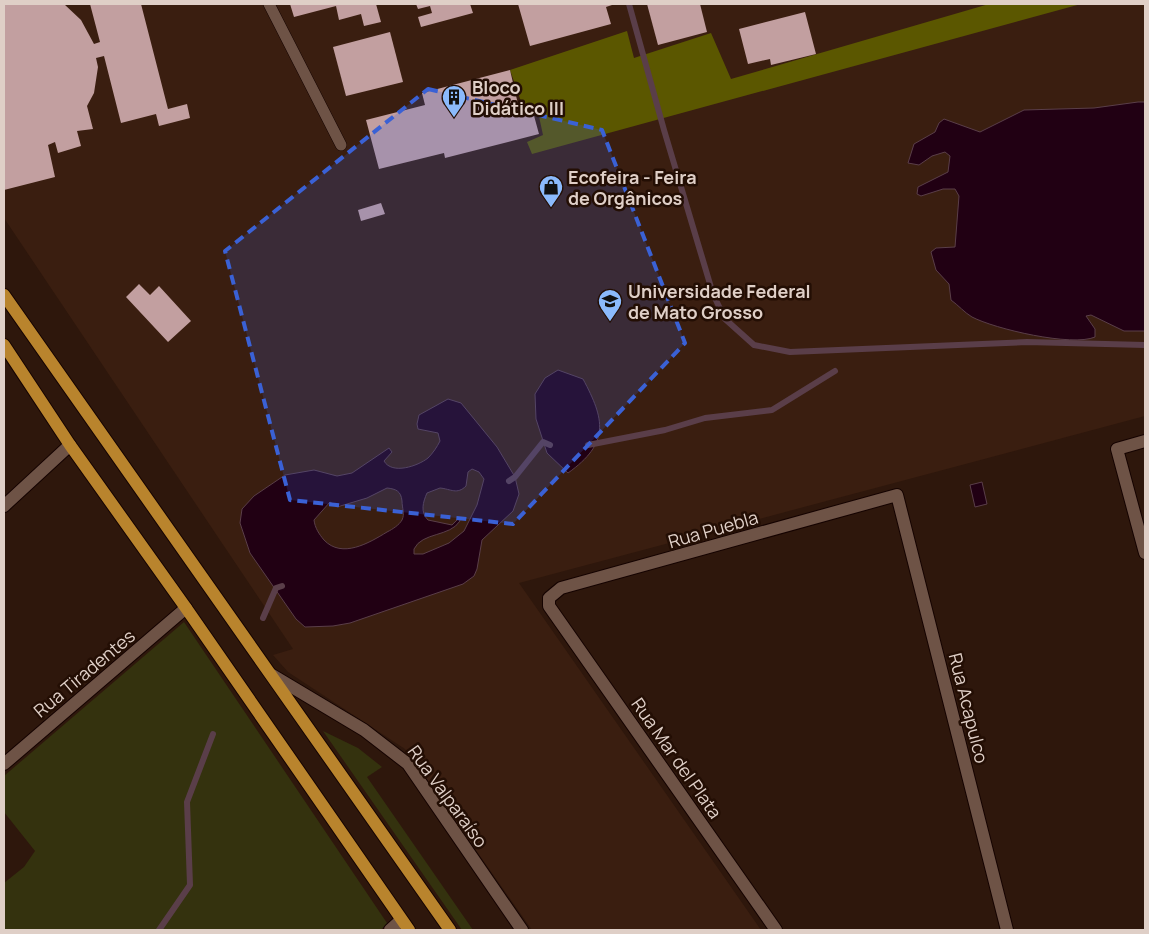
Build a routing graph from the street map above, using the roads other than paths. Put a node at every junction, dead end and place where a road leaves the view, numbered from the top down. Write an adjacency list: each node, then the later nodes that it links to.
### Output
1 (269, 4): 2 (lane)
2 (341, 145)
3 (4, 295): 12 (main road)
4 (4, 344): 6 (main road)
5 (1145, 442): 9 (street)
6 (70, 445): 8 (street); 11 (main road)
7 (897, 495): 10 (street, Rua Puebla); 19 (street, Rua Acapulco)
8 (4, 506)
9 (1145, 553)
10 (549, 606): 18 (street, Rua Mar del Plata)
11 (186, 608): 13 (street, Rua Tiradentes); 14 (main road)
12 (272, 675): 16 (main road); 17 (street, Rua Valparaíso)
13 (4, 764)
14 (405, 925): 15 (street)
15 (390, 930)
16 (450, 930)
17 (522, 930)
18 (776, 930)
19 (1007, 930)

